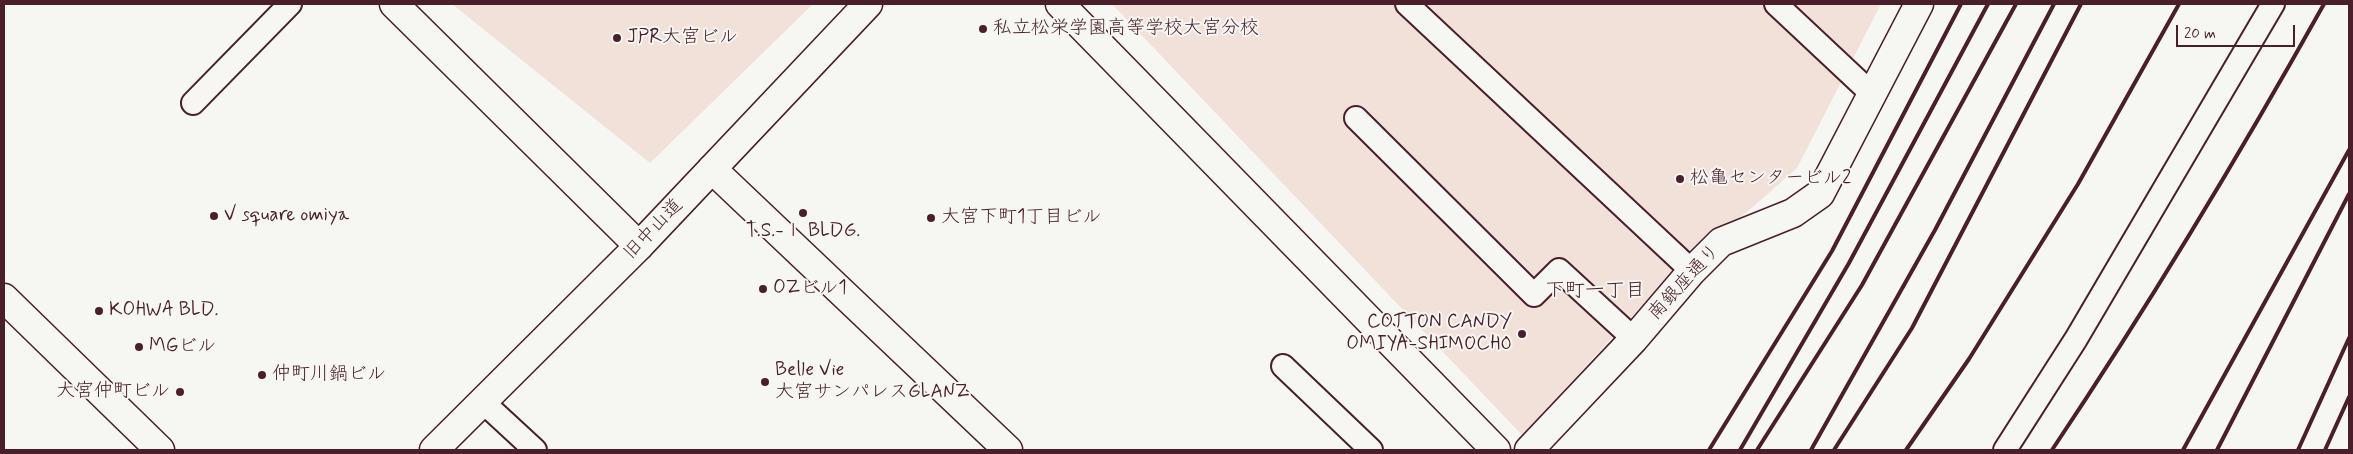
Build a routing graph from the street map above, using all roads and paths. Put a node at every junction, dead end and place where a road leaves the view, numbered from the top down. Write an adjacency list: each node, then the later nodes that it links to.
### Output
1 (290, 4): 10 (lane)
2 (394, 4): 13 (street)
3 (868, 4): 12 (street, 旧中山道)
4 (1060, 4): 24 (street)
5 (1407, 4): 14 (lane)
6 (1776, 4): 9 (lane)
7 (1919, 4): 9 (street, 南銀座通り)
8 (2274, 4): 26 (lane)
9 (1872, 94): 14 (street, 南銀座通り)
10 (193, 103)
11 (1356, 118): 16 (lane)
12 (712, 169): 13 (street, 旧中山道); 22 (street)
13 (639, 246): 18 (street, 旧中山道)
14 (1692, 271): 16 (street, 南銀座通り)
15 (4, 298): 19 (street)
16 (1634, 339): 25 (street, 南銀座通り)
17 (1283, 366): 23 (lane)
18 (483, 402): 20 (street, 旧中山道); 21 (lane)
19 (160, 450)
20 (434, 450)
21 (535, 450)
22 (1008, 450)
23 (1371, 450)
24 (1496, 450)
25 (1529, 450)
26 (2005, 450)

